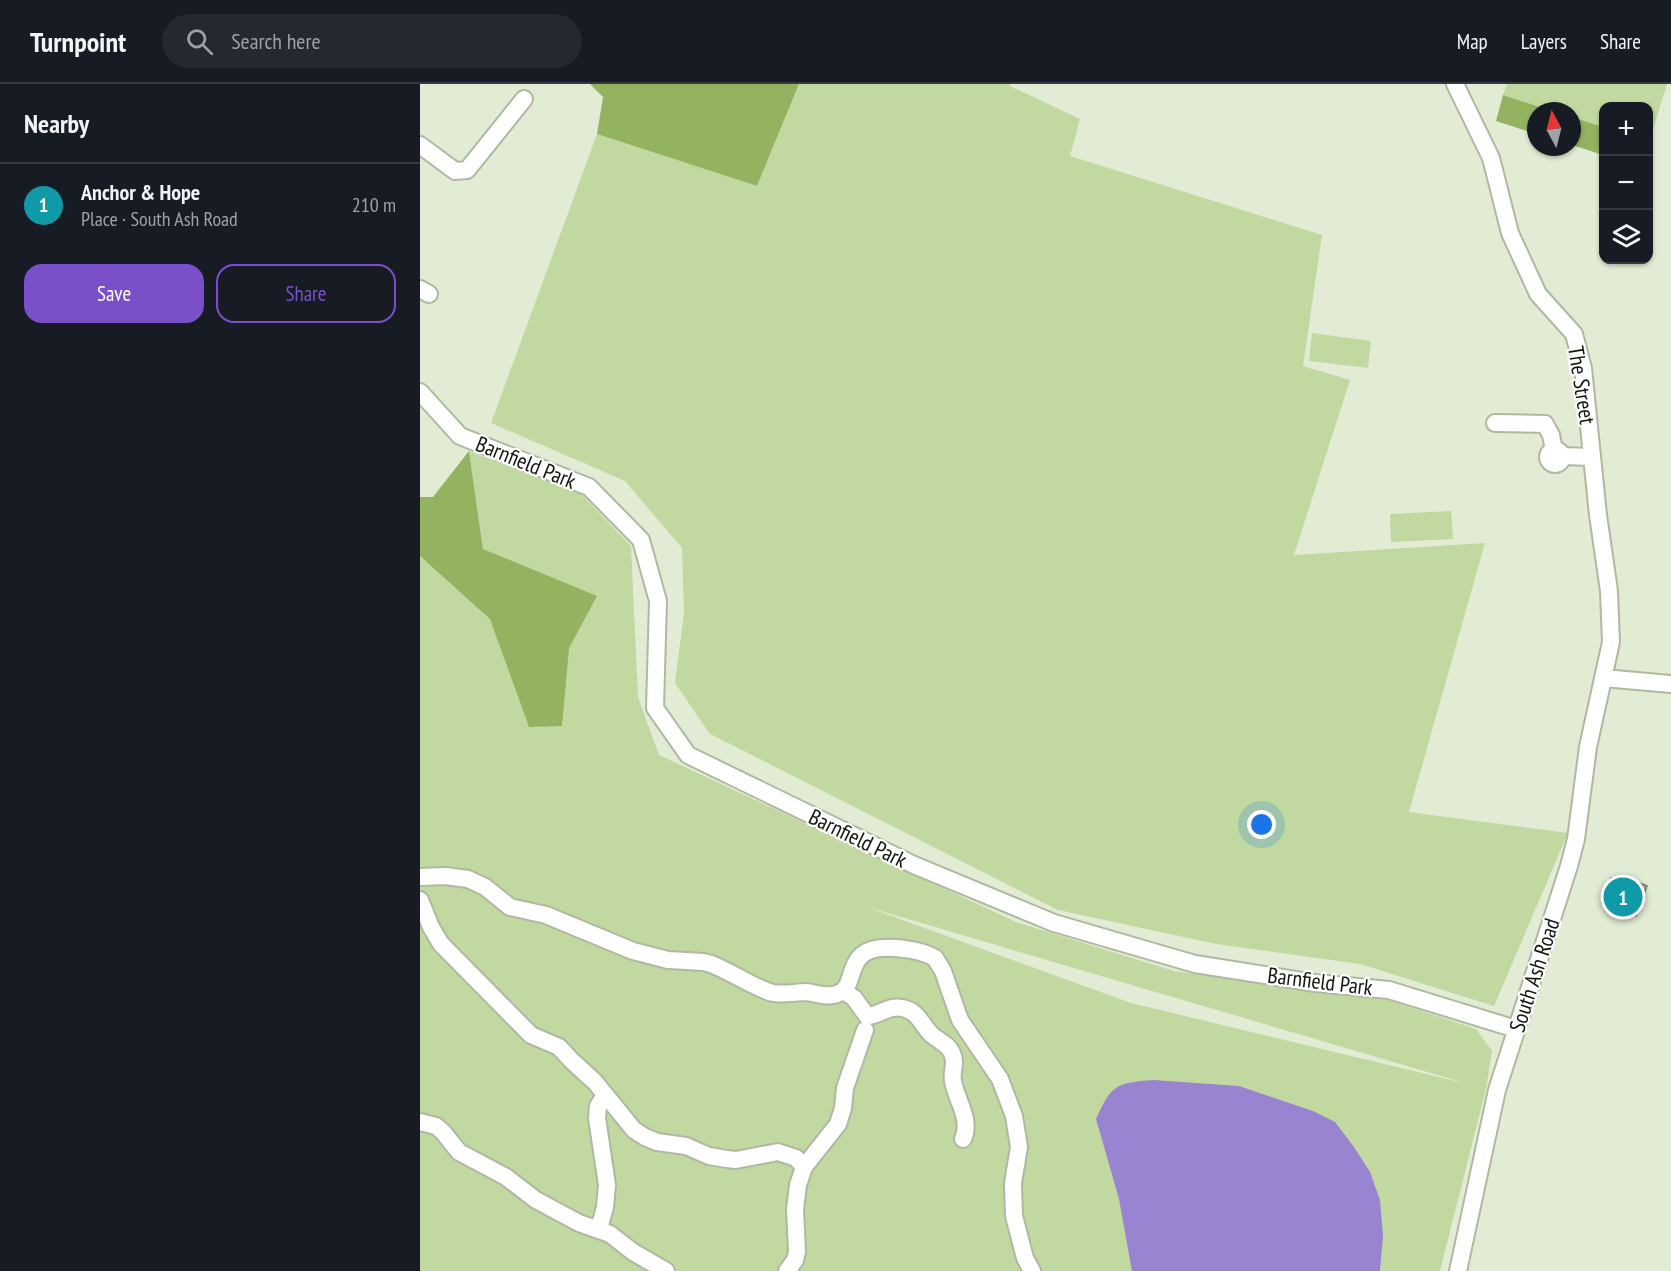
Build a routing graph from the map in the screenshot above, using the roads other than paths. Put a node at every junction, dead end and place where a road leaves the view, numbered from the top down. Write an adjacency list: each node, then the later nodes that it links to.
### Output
1 (1455, 84): 6 (street, The Street)
2 (524, 99): 3 (street)
3 (420, 145)
4 (420, 392): 12 (street, Barnfield Park)
5 (1495, 423): 6 (street)
6 (1592, 457): 7 (street, The Street)
7 (1603, 678): 8 (street); 12 (street, South Ash Road)
8 (1671, 684)
9 (420, 877): 11 (street)
10 (420, 900): 14 (street)
11 (844, 991): 16 (street); 21 (street)
12 (1516, 1029): 22 (street, South Ash Road)
13 (865, 1030): 17 (street)
14 (605, 1095): 17 (street); 18 (street)
15 (420, 1122): 18 (street)
16 (963, 1139)
17 (804, 1167): 20 (street)
18 (599, 1229): 19 (street)
19 (666, 1271)
20 (787, 1271)
21 (1032, 1271)
22 (1458, 1271)

